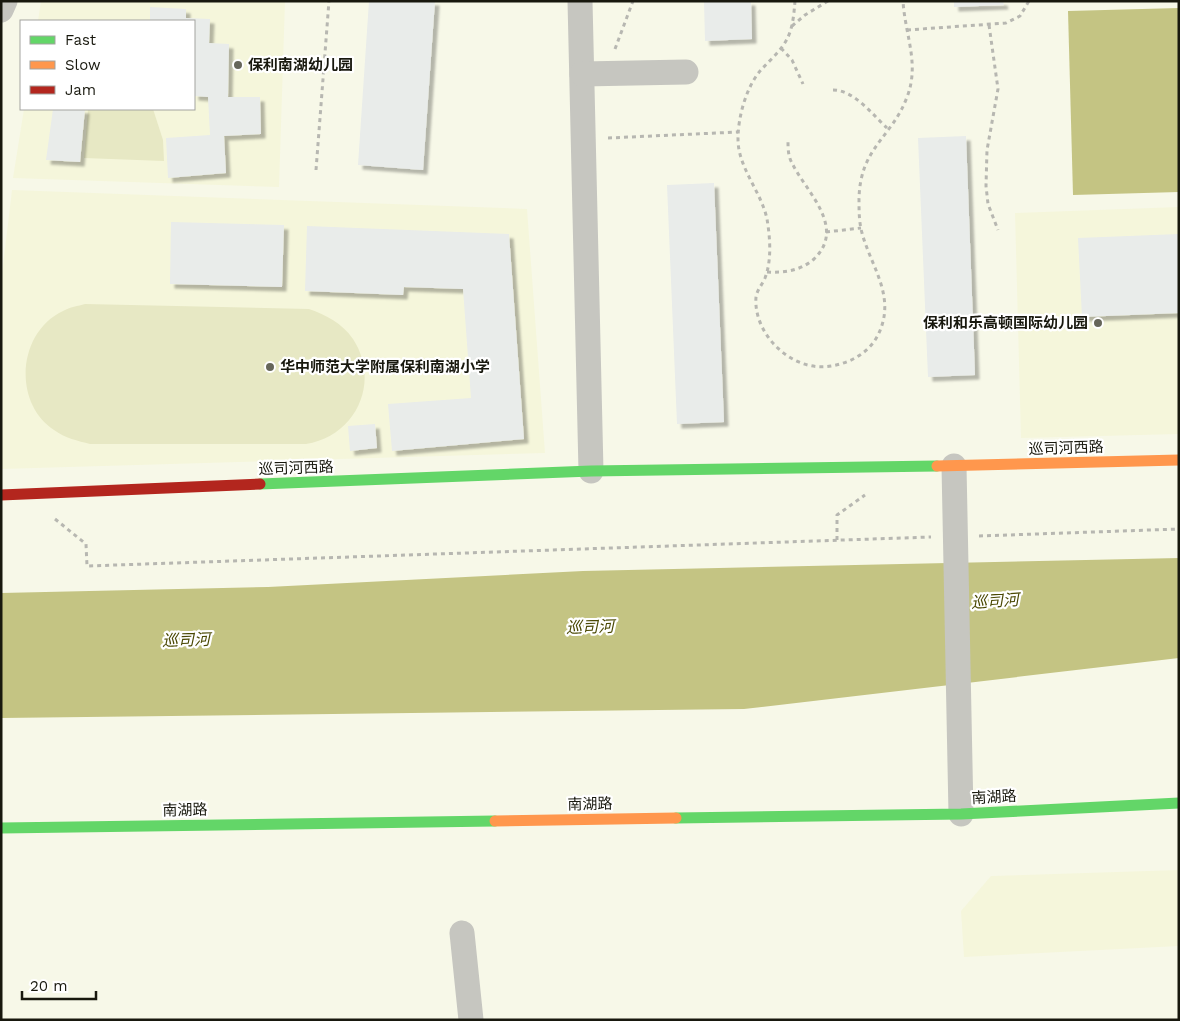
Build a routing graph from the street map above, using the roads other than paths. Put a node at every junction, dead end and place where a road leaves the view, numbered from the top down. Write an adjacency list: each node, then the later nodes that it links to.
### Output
1 (5, 1): 3 (street)
2 (580, 1): 5 (street)
3 (1, 10)
4 (686, 72): 5 (street)
5 (582, 74): 8 (street)
6 (1179, 460): 7 (street, 巡司河西路)
7 (954, 466): 8 (street, 巡司河西路); 11 (street)
8 (591, 470): 9 (street, 巡司河西路)
9 (1, 495)
10 (1179, 802): 11 (street, 南湖路)
11 (961, 814): 12 (street, 南湖路)
12 (1, 828)
13 (462, 933): 14 (street)
14 (471, 1020)

